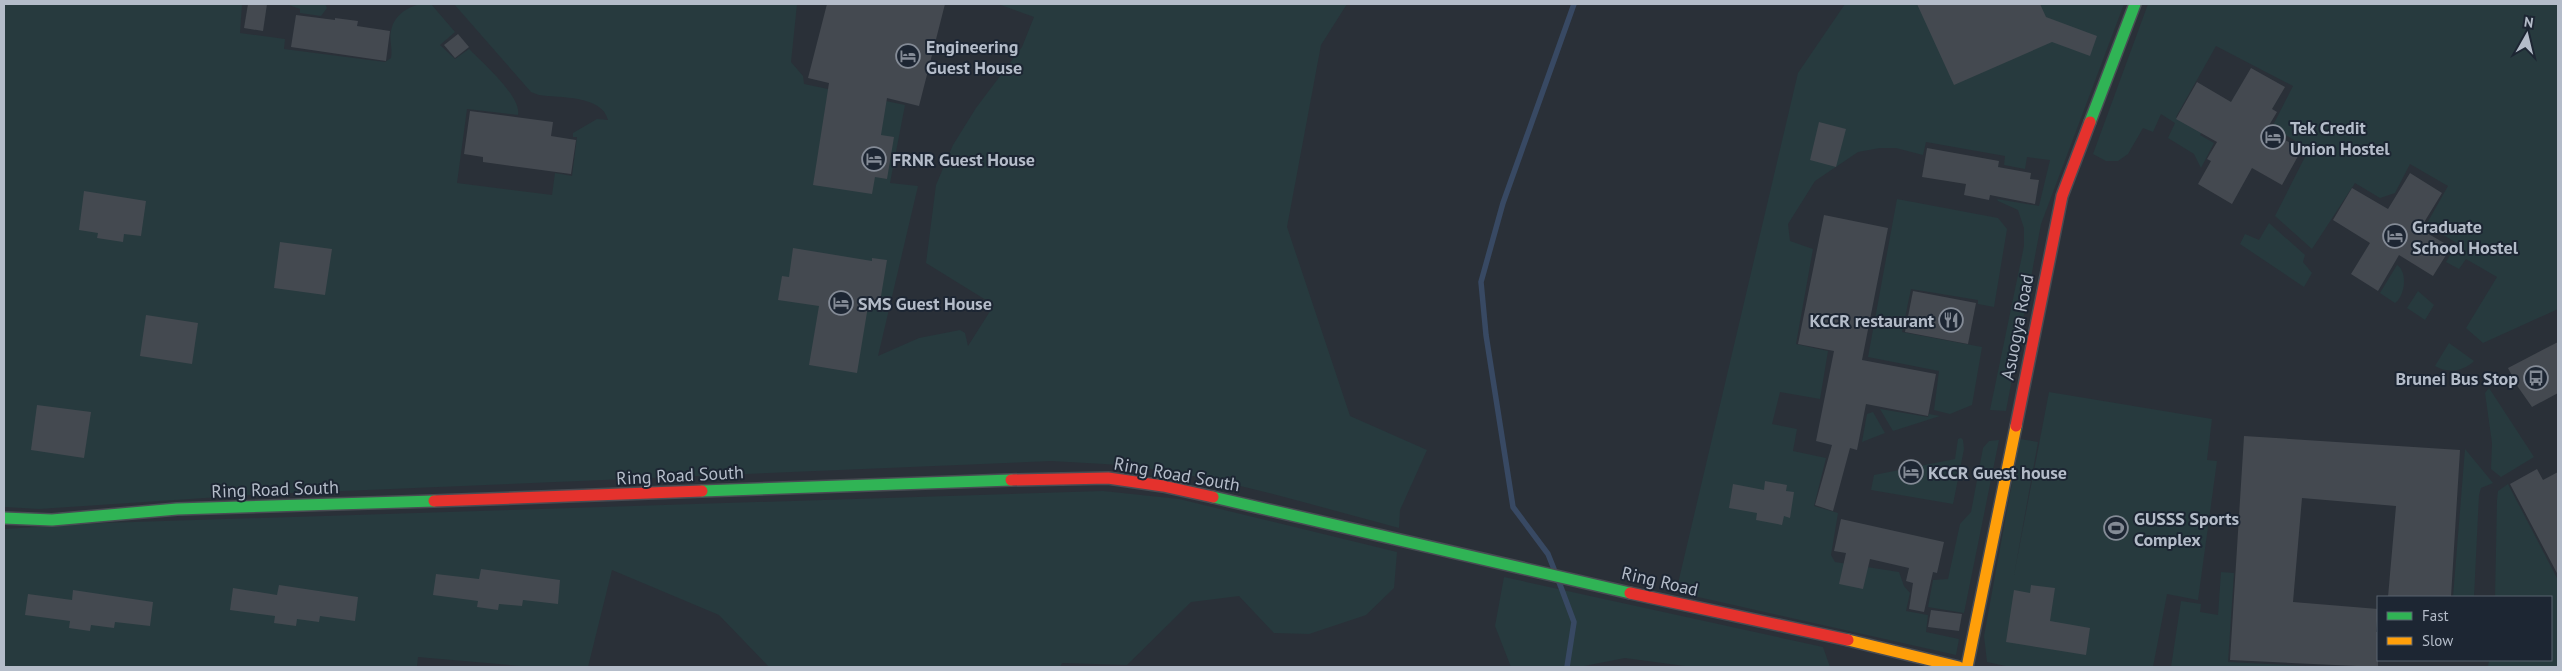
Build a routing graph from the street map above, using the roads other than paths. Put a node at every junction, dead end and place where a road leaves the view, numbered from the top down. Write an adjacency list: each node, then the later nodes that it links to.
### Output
1 (2135, 4): 5 (street, Asuogya Road)
2 (4, 518): 3 (street, Ring Road South)
3 (1352, 527): 4 (street, Ring Road)
4 (1959, 667)
5 (1967, 667)

